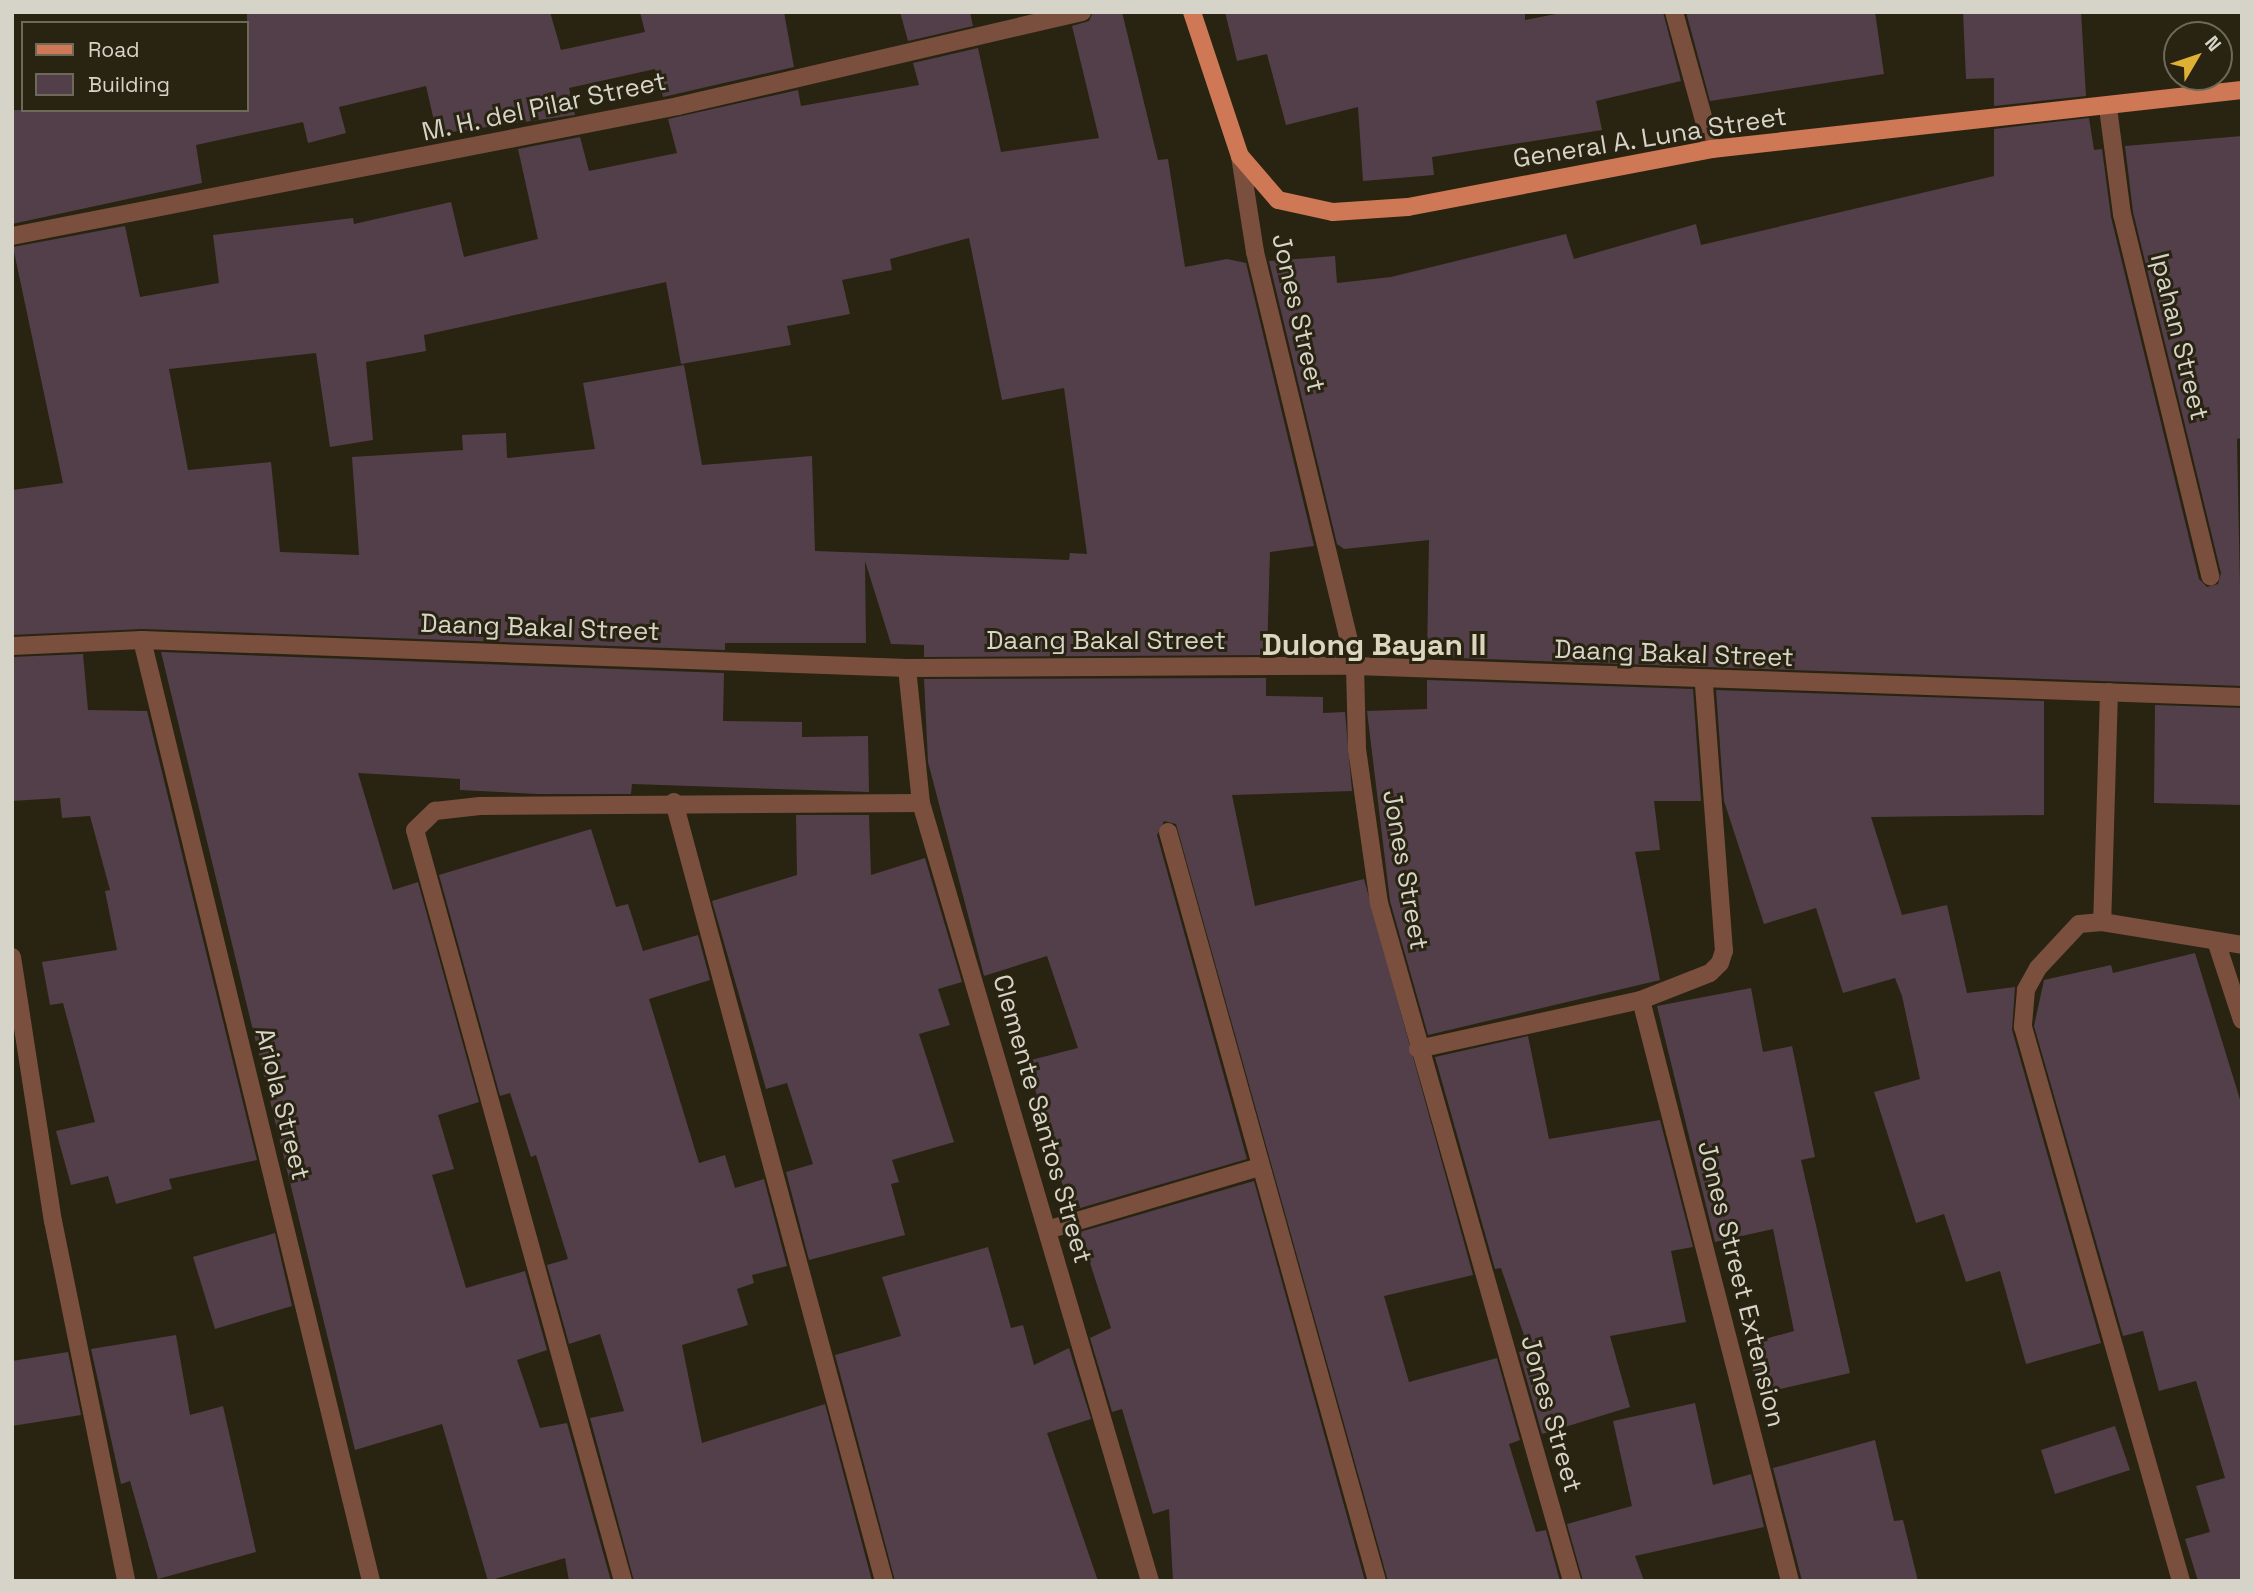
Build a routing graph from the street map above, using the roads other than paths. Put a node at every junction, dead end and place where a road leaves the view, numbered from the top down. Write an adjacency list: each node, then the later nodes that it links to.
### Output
1 (1082, 12): 8 (street, M. H. del Pilar Street)
2 (1192, 12): 7 (main road, General A. Luna Street)
3 (1674, 12): 6 (street)
4 (2242, 90): 5 (main road, General A. Luna Street)
5 (2108, 108): 6 (main road, General A. Luna Street); 9 (street, Ipahan Street)
6 (1712, 149): 7 (main road, General A. Luna Street)
7 (1240, 156): 12 (street, Jones Street)
8 (12, 236)
9 (2210, 576)
10 (142, 640): 11 (street, Daang Bakal Street); 13 (street, Daang Bakal Street); 30 (street, Ariola Street)
11 (12, 646)
12 (1355, 666): 13 (street, Daang Bakal Street); 14 (street, Daang Bakal Street); 26 (street, Jones Street)
13 (907, 668): 18 (street, Clemente Santos Street)
14 (1704, 683): 15 (street, Daang Bakal Street); 24 (street)
15 (2109, 692): 16 (street, Daang Bakal Street); 20 (street)
16 (2242, 697)
17 (674, 802): 18 (street); 31 (street); 32 (street)
18 (921, 803): 28 (street, Clemente Santos Street)
19 (1168, 832): 27 (street)
20 (2102, 922): 21 (street); 37 (street)
21 (2217, 944): 22 (street); 25 (street)
22 (2242, 945)
23 (12, 957): 29 (street)
24 (1641, 1000): 26 (street); 36 (street, Jones Street Extension)
25 (2242, 1020)
26 (1418, 1049): 35 (street, Jones Street)
27 (1260, 1167): 28 (street); 34 (street)
28 (1047, 1230): 33 (street, Clemente Santos Street)
29 (126, 1581)
30 (371, 1581)
31 (623, 1581)
32 (884, 1581)
33 (1150, 1581)
34 (1377, 1581)
35 (1572, 1581)
36 (1790, 1581)
37 (2181, 1581)

